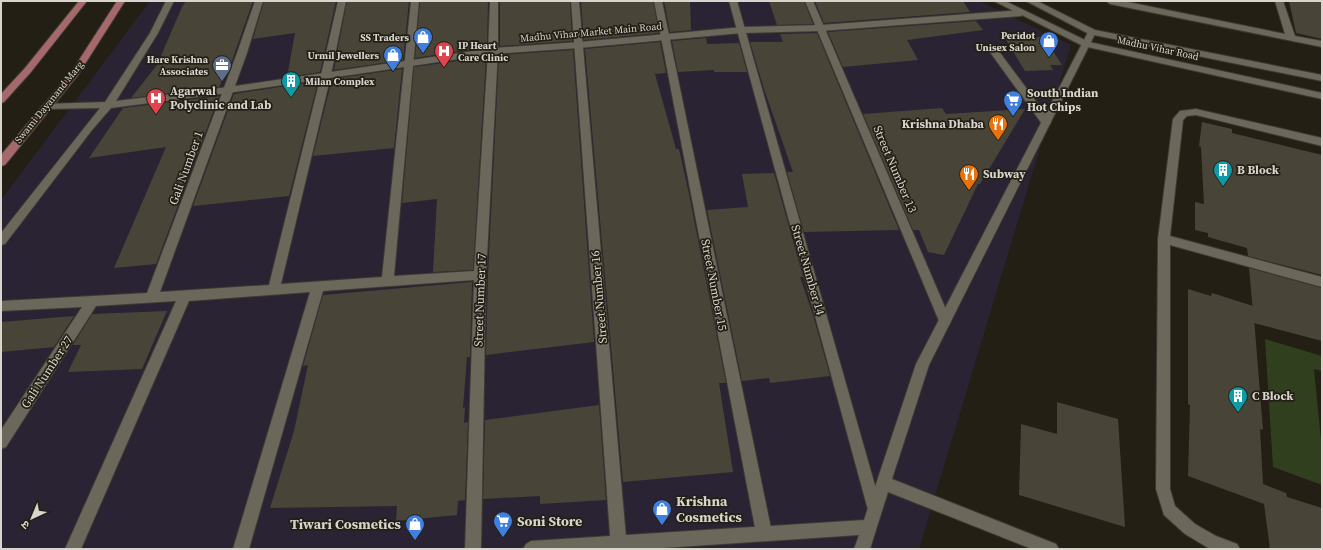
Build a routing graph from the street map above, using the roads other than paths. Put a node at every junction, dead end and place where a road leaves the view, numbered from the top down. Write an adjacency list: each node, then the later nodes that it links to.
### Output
1 (83, 1): 34 (main road)
2 (121, 1): 36 (main road, Swami Dayanand Marg)
3 (170, 1): 35 (street)
4 (259, 1): 32 (street, Gali Number 1)
5 (342, 1): 30 (street)
6 (415, 1): 29 (street)
7 (494, 1): 28 (street, Street Number 17)
8 (575, 1): 26 (street, Street Number 16)
9 (658, 1): 22 (street, Street Number 15)
10 (733, 1): 20 (street, Street Number 14)
11 (809, 1): 19 (street, Street Number 13)
12 (998, 1): 17 (street, Madhu Vihar Road)
13 (1030, 1): 21 (street, Madhu Vihar Road)
14 (1110, 1): 18 (street)
15 (1164, 1): 18 (street)
16 (1279, 1): 23 (street)
17 (1021, 12): 19 (street, Madhu Vihar Market Main Road); 24 (street, Madhu Vihar Road)
18 (1164, 12): 23 (street)
19 (821, 28): 20 (street, Madhu Vihar Market Main Road); 51 (street, Street Number 13)
20 (742, 30): 22 (street, Madhu Vihar Market Main Road); 54 (street, Street Number 14)
21 (1092, 32): 24 (street); 31 (street, Madhu Vihar Road)
22 (665, 37): 26 (street, Madhu Vihar Market Main Road); 56 (street, Street Number 15)
23 (1291, 38): 25 (street)
24 (1086, 44): 33 (street, Madhu Vihar Road); 37 (street)
25 (1322, 44)
26 (579, 45): 28 (street, Madhu Vihar Market Main Road); 57 (street, Street Number 16)
27 (992, 48): 37 (street)
28 (493, 51): 29 (street, Madhu Vihar Market Main Road); 42 (street, Street Number 17)
29 (408, 62): 30 (street, Madhu Vihar Market Main Road); 43 (street)
30 (326, 75): 32 (street, Madhu Vihar Market Main Road); 46 (street)
31 (1322, 78)
32 (228, 90): 35 (street, Madhu Vihar Market Main Road); 48 (street, Gali Number 1)
33 (1322, 96)
34 (1, 100)
35 (108, 105): 36 (street, Madhu Vihar Market Main Road); 41 (street)
36 (47, 106): 39 (main road, Swami Dayanand Marg)
37 (1046, 122): 51 (street)
38 (1322, 142): 40 (street)
39 (1, 162)
40 (1164, 238): 44 (street); 64 (street)
41 (1, 241)
42 (480, 275): 43 (street); 60 (street, Street Number 17)
43 (388, 281): 45 (street)
44 (1322, 282)
45 (318, 286): 46 (street); 59 (street)
46 (274, 290): 47 (street)
47 (185, 296): 48 (street); 58 (street)
48 (152, 298): 49 (street)
49 (92, 301): 50 (street); 52 (street, Gali Number 27)
50 (1, 306)
51 (945, 321): 53 (street)
52 (1, 442)
53 (884, 483): 54 (street); 63 (street)
54 (875, 510): 55 (street)
55 (870, 526): 56 (street); 62 (street)
56 (764, 533): 57 (street)
57 (619, 546): 61 (street)
58 (73, 549)
59 (241, 549)
60 (473, 549)
61 (531, 549)
62 (862, 549)
63 (1051, 549)
64 (1232, 549)

